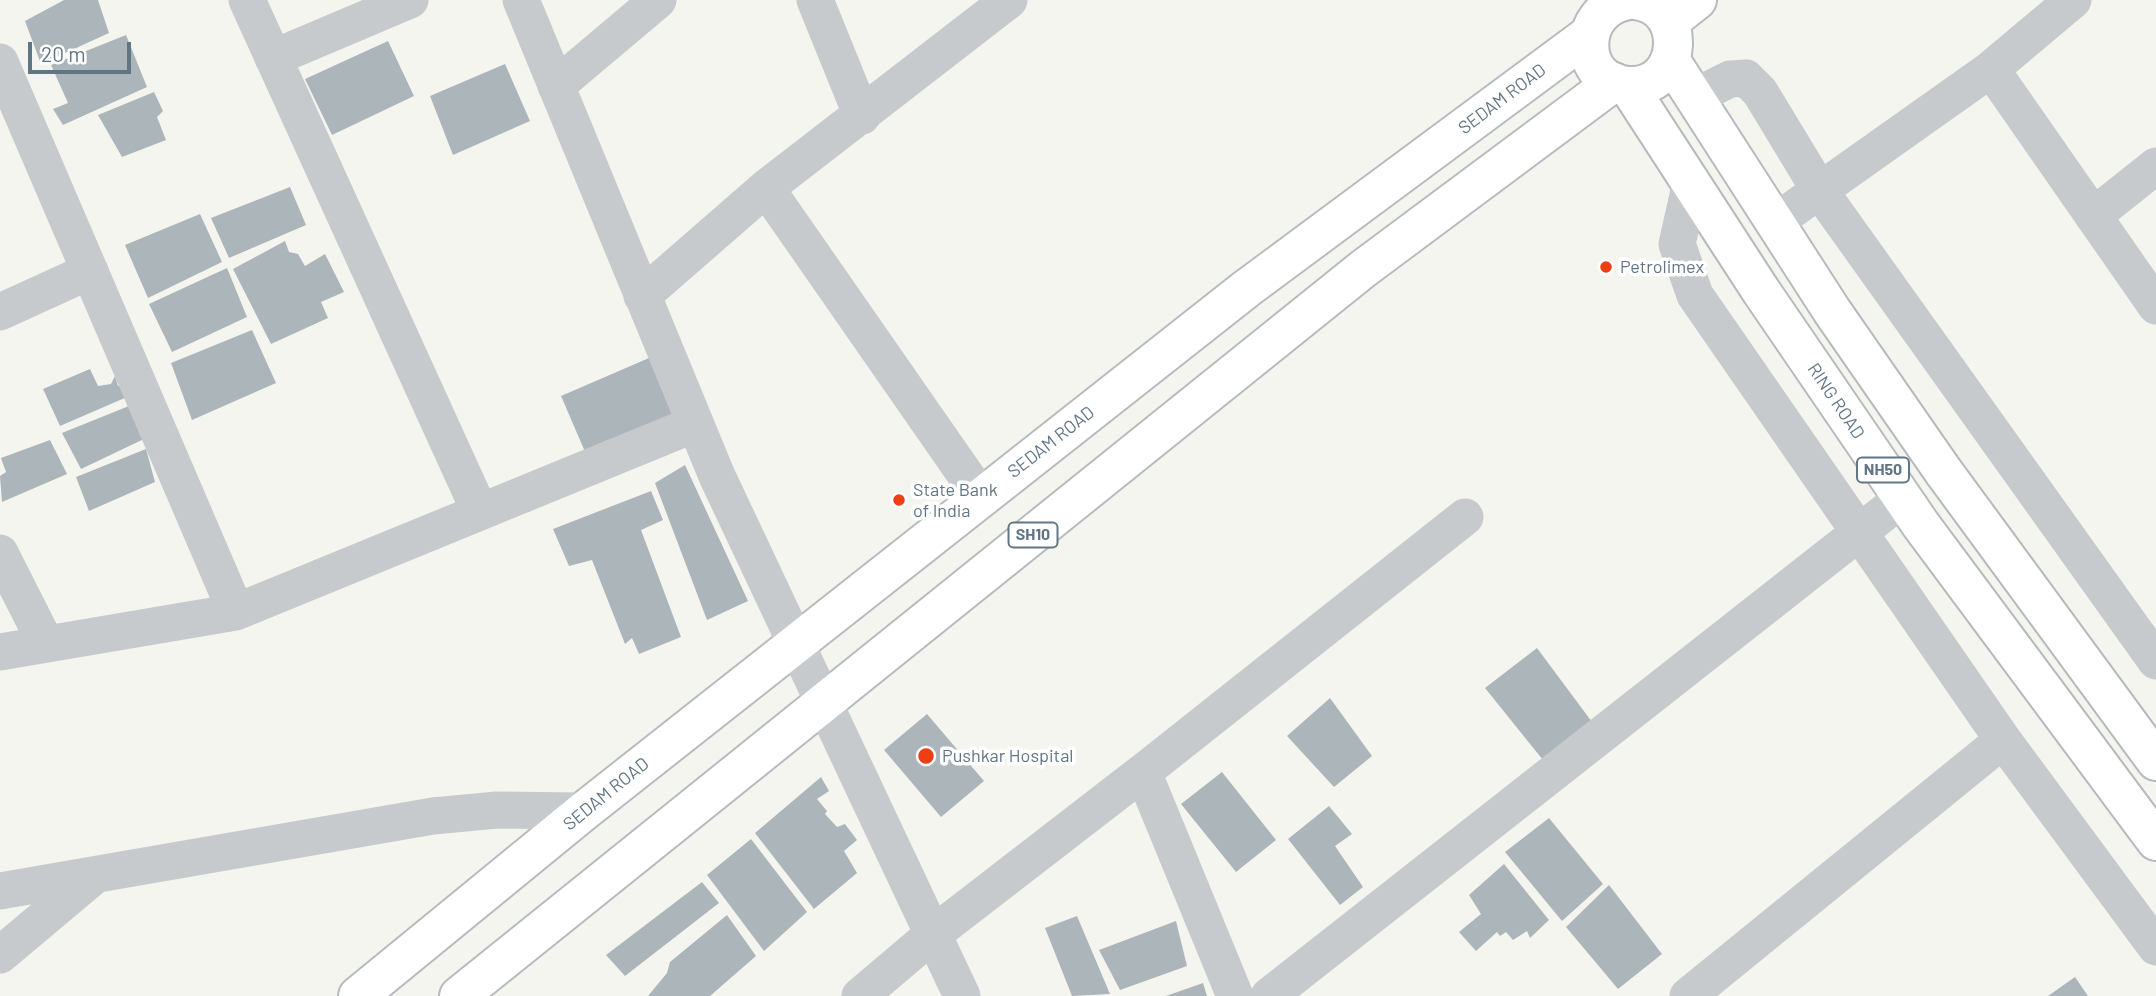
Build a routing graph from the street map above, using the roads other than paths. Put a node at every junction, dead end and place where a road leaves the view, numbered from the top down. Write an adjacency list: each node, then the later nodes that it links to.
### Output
1 (247, 0): 12 (street)
2 (410, 0): 12 (street)
3 (521, 0): 17 (street)
4 (658, 0): 17 (street)
5 (815, 0): 19 (street)
6 (1009, 0): 19 (street)
7 (1629, 0): 11 (main road)
8 (1635, 0): 10 (main road)
9 (2073, 0): 15 (street)
10 (1663, 6): 13 (main road)
11 (1588, 19): 16 (main road, RING ROAD / NH50); 31 (main road, SEDAM ROAD)
12 (273, 58): 33 (street)
13 (1671, 61): 16 (main road); 18 (main road, NH50)
14 (0, 62): 26 (street)
15 (1991, 69): 23 (street); 24 (street)
16 (1621, 84): 21 (main road, RING ROAD / NH50); 42 (main road, SH10)
17 (556, 86): 27 (street)
18 (1694, 97): 23 (street); 25 (main road, NH50)
19 (862, 116): 22 (street)
20 (2156, 166): 24 (street)
21 (1691, 182): 32 (main road, RING ROAD / NH50); 35 (street)
22 (766, 188): 27 (street); 31 (street)
23 (1820, 191): 25 (street); 41 (street)
24 (2093, 216): 28 (street)
25 (1775, 222): 44 (main road, NH50)
26 (90, 271): 29 (street); 37 (street)
27 (642, 296): 30 (street)
28 (2156, 306)
29 (0, 312)
30 (695, 424): 33 (street); 38 (street)
31 (981, 497): 38 (main road, SEDAM ROAD)
32 (1903, 498): 35 (street); 47 (main road, RING ROAD / NH50)
33 (480, 512): 37 (street)
34 (1465, 517): 45 (street)
35 (1858, 533): 43 (street); 58 (street)
36 (0, 553): 39 (street)
37 (236, 611): 39 (street)
38 (797, 643): 42 (street); 46 (main road, SEDAM ROAD)
39 (46, 644): 40 (street)
40 (0, 652)
41 (2156, 662)
42 (825, 702): 50 (street); 54 (main road, SH10)
43 (2003, 740): 51 (street); 59 (street)
44 (2156, 761)
45 (1143, 772): 50 (street); 57 (street)
46 (584, 811): 48 (street); 53 (main road, SEDAM ROAD)
47 (2156, 841)
48 (94, 876): 49 (street); 52 (street)
49 (0, 891)
50 (932, 935): 55 (street); 56 (street)
51 (2156, 947)
52 (0, 955)
53 (358, 996)
54 (459, 996)
55 (860, 996)
56 (962, 996)
57 (1235, 996)
58 (1269, 996)
59 (1688, 996)

